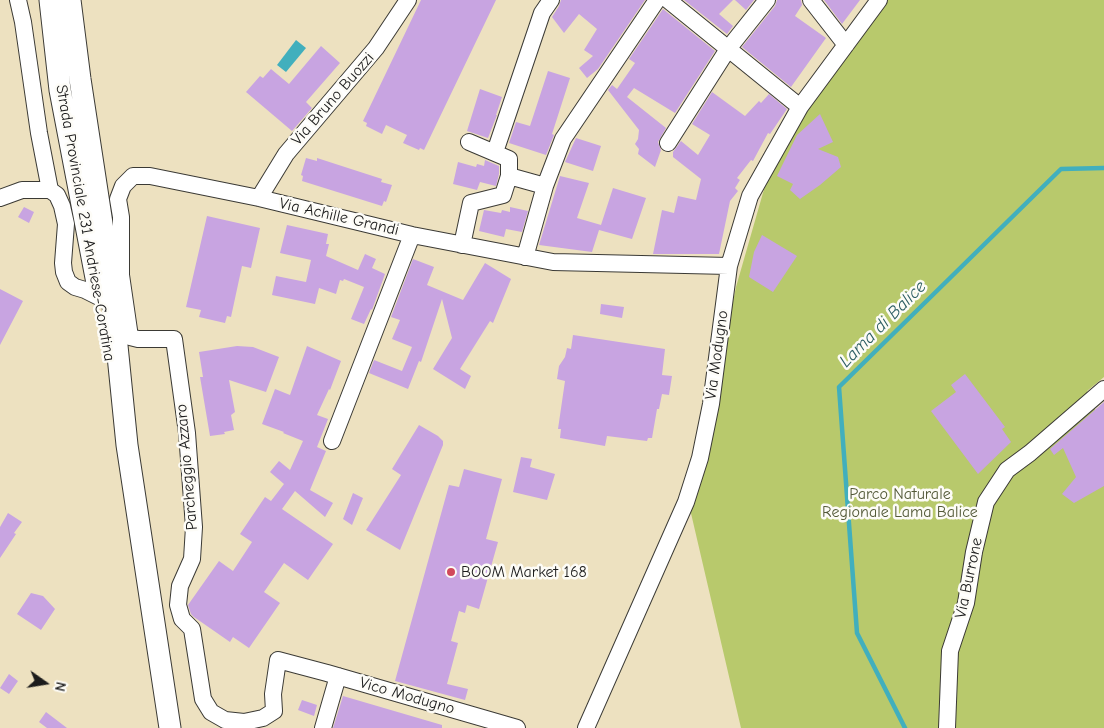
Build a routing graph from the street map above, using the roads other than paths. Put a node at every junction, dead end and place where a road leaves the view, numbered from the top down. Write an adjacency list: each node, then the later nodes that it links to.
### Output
1 (18, 0): 22 (street)
2 (41, 0): 25 (main road)
3 (50, 0): 25 (main road, Strada Provinciale 231 Andriese-Coratina)
4 (70, 0): 19 (main road, Strada Provinciale 231 Andriese-Coratina)
5 (81, 0): 19 (main road)
6 (408, 0): 24 (street, Via Bruno Buozzi)
7 (551, 0): 18 (street)
8 (657, 0): 21 (street)
9 (668, 0): 14 (street)
10 (767, 0): 14 (street)
11 (811, 0): 13 (street)
12 (880, 0): 13 (street, Via Modugno)
13 (846, 45): 15 (street, Via Modugno)
14 (728, 49): 15 (street); 17 (street)
15 (800, 107): 30 (street, Via Modugno)
16 (469, 142): 18 (street)
17 (668, 143)
18 (495, 152): 20 (street)
19 (91, 157): 28 (main road, Strada Provinciale 231 Andriese-Coratina)
20 (509, 176): 21 (street); 27 (street)
21 (546, 186): 29 (street)
22 (50, 190): 23 (street); 32 (street)
23 (0, 198)
24 (259, 198): 26 (street, Via Achille Grandi); 31 (street, Via Achille Grandi)
25 (81, 200): 32 (main road, Strada Provinciale 231 Andriese-Coratina)
26 (412, 235): 27 (street, Via Achille Grandi); 35 (street)
27 (462, 244): 29 (street, Via Achille Grandi)
28 (106, 253): 31 (street); 36 (main road, Strada Provinciale 231 Andriese-Coratina)
29 (525, 257): 30 (street, Via Achille Grandi)
30 (729, 266): 41 (street, Via Modugno)
31 (121, 275): 33 (street, Via Achille Grandi)
32 (99, 297): 36 (main road, Strada Provinciale 231 Andriese-Coratina)
33 (148, 339): 37 (street, Parcheggio Azzaro)
34 (1104, 389): 42 (street, Via Burrone)
35 (332, 441)
36 (127, 445): 38 (main road, Strada Provinciale 231 Andriese-Coratina)
37 (333, 674): 39 (street); 40 (street, Vico Modugno)
38 (170, 728)
39 (323, 728)
40 (517, 728)
41 (586, 728)
42 (948, 728)

